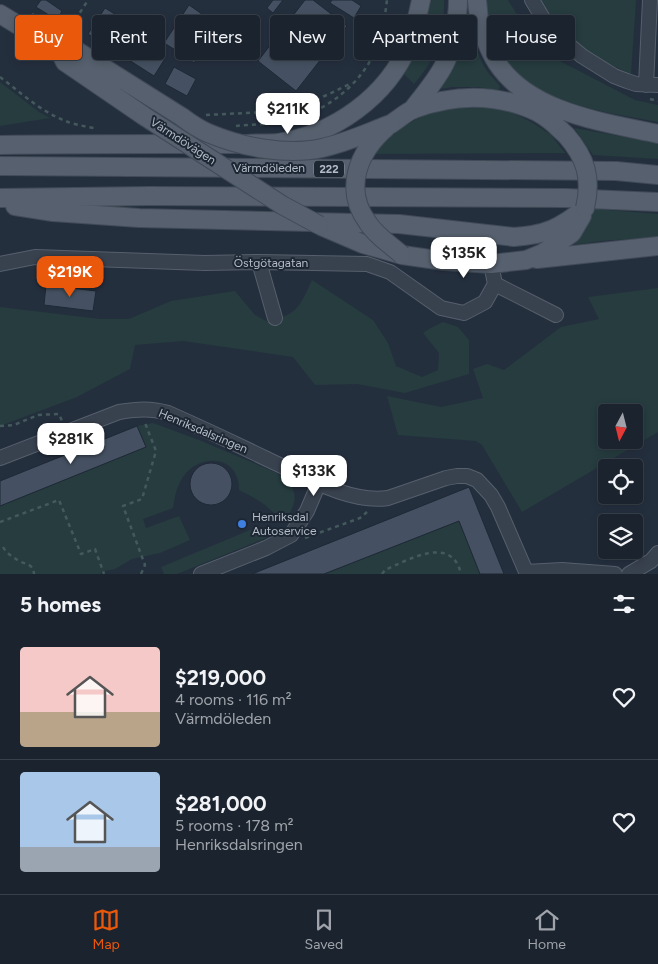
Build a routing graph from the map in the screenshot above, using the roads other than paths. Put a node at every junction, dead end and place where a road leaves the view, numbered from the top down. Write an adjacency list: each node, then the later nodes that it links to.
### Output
1 (421, 0): 17 (main road)
2 (458, 0): 12 (main road)
3 (532, 0): 10 (street)
4 (650, 0): 10 (street)
5 (478, 8): 11 (main road); 15 (main road)
6 (0, 14): 7 (main road, Värmdövägen)
7 (15, 23)
8 (82, 54): 14 (main road, Värmdövägen, bridge)
9 (65, 60): 25 (main road, Värmdövägen, bridge)
10 (652, 85)
11 (524, 106): 12 (main road); 13 (main road)
12 (412, 110): 14 (main road)
13 (543, 115): 15 (main road); 23 (main road, bridge)
14 (392, 124): 25 (main road, bridge)
15 (611, 124): 16 (main road)
16 (658, 134)
17 (0, 145)
18 (0, 166): 19 (main road, Värmdöleden / 222)
19 (658, 175)
20 (0, 198): 21 (main road)
21 (658, 202)
22 (0, 203): 23 (main road)
23 (585, 208): 26 (main road)
24 (658, 246): 26 (main road, Värmdövägen)
25 (402, 255): 29 (main road, Värmdövägen)
26 (526, 260): 29 (main road, Värmdövägen)
27 (259, 262): 28 (street, Östgötagatan); 30 (street, Östgötagatan); 32 (street)
28 (0, 264)
29 (491, 264): 30 (street)
30 (495, 284): 31 (street)
31 (556, 315)
32 (275, 318)
33 (0, 458): 34 (street, Henriksdalsringen)
34 (319, 483): 36 (street, Henriksdalsringen); 37 (street)
35 (658, 553): 39 (street)
36 (527, 573): 38 (street)
37 (201, 574)
38 (615, 574)
39 (629, 574)

